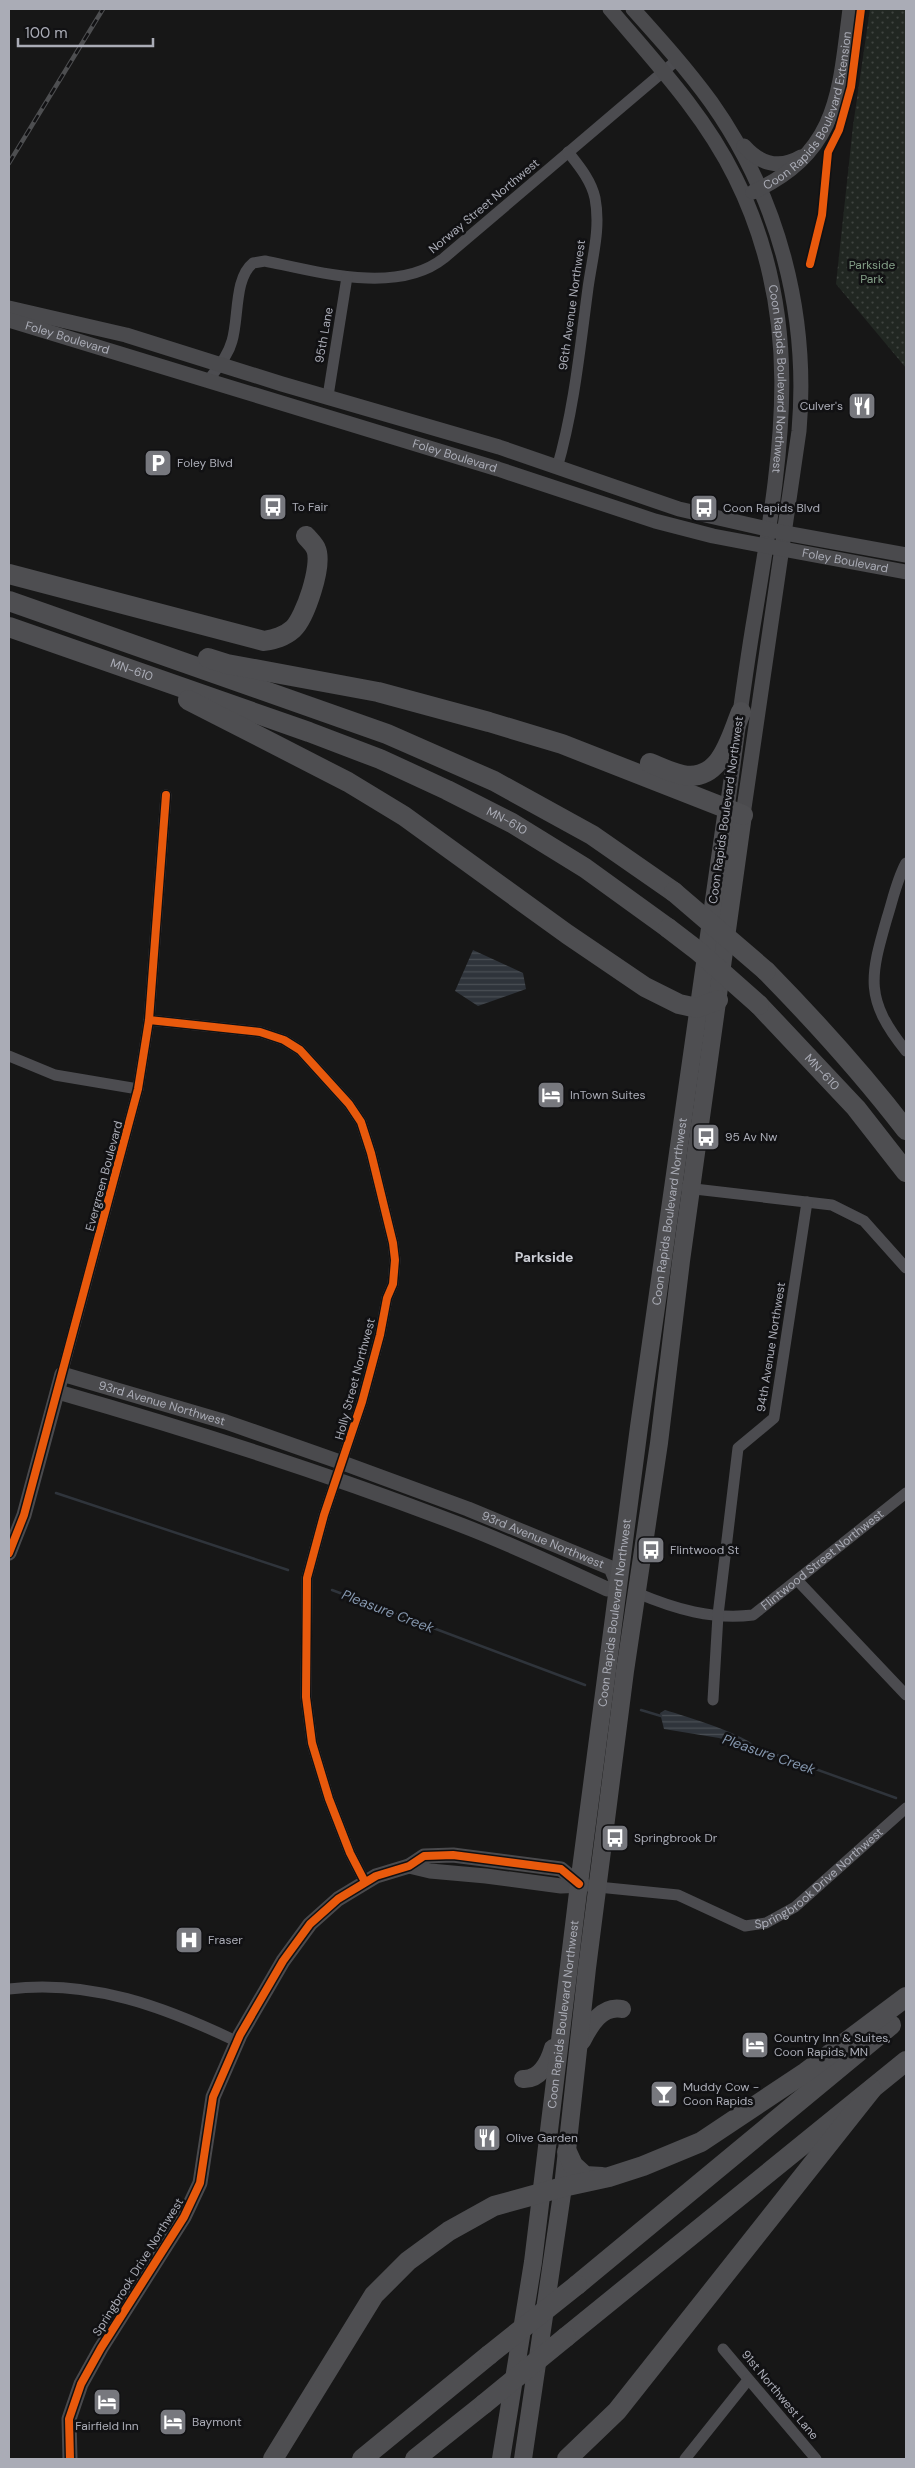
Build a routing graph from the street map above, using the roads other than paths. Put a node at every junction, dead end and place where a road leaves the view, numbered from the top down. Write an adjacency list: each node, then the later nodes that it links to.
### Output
1 (610, 9): 5 (main road, Coon Rapids Boulevard Northwest)
2 (633, 9): 4 (main road, Coon Rapids Boulevard Northwest)
3 (850, 9): 7 (main road, Coon Rapids Boulevard Extension)
4 (677, 60): 5 (street, Norway Street Northwest); 6 (main road, Coon Rapids Boulevard Northwest)
5 (663, 71): 8 (street, Norway Street Northwest); 10 (main road, Coon Rapids Boulevard Northwest)
6 (720, 117): 7 (main road); 9 (main road, Coon Rapids Boulevard Northwest)
7 (810, 151): 9 (main road, Coon Rapids Boulevard Extension)
8 (568, 152): 11 (street, Norway Street Northwest); 17 (street, 96th Avenue Northwest)
9 (760, 188): 10 (main road, Coon Rapids Boulevard Extension); 19 (main road, Coon Rapids Boulevard Northwest)
10 (744, 196): 18 (main road, Coon Rapids Boulevard Northwest)
11 (347, 278): 14 (street, Norway Street Northwest); 16 (street, 95th Lane)
12 (9, 308): 14 (main road, Foley Boulevard)
13 (9, 320): 15 (main road, Foley Boulevard)
14 (220, 365): 15 (street, Norway Street Northwest); 16 (main road, Foley Boulevard)
15 (208, 380): 21 (main road, Foley Boulevard)
16 (328, 396): 17 (main road, Foley Boulevard)
17 (557, 468): 18 (main road, Foley Boulevard)
18 (768, 529): 19 (main road, Foley Boulevard); 21 (main road, Coon Rapids Boulevard Northwest)
19 (785, 533): 22 (main road, Coon Rapids Boulevard Northwest); 23 (main road, Foley Boulevard)
20 (306, 536): 25 (highway)
21 (766, 546): 22 (main road, Foley Boulevard); 31 (main road, Coon Rapids Boulevard Northwest)
22 (783, 550): 24 (main road, Foley Boulevard); 33 (main road, Coon Rapids Boulevard Northwest)
23 (906, 555)
24 (906, 572)
25 (9, 574)
26 (9, 602): 28 (highway, MN-610)
27 (9, 627): 29 (highway, MN-610)
28 (126, 642): 30 (highway); 41 (highway, MN-610, bridge)
29 (119, 665): 36 (highway); 42 (highway, MN-610, bridge)
30 (378, 692): 31 (highway); 33 (highway)
31 (741, 712): 33 (main road, Coon Rapids Boulevard Northwest)
32 (166, 795): 37 (street, Evergreen Boulevard)
33 (735, 812): 35 (main road, Coon Rapids Boulevard Northwest); 36 (main road, Coon Rapids Boulevard Northwest)
34 (906, 863): 38 (street)
35 (718, 1000): 36 (highway); 44 (main road, Coon Rapids Boulevard Northwest)
36 (697, 1008): 43 (main road, Coon Rapids Boulevard Northwest)
37 (149, 1020): 40 (street, Evergreen Boulevard); 49 (street, Holly Street Northwest)
38 (906, 1051)
39 (9, 1056): 40 (street)
40 (138, 1089): 47 (street, Evergreen Boulevard)
41 (906, 1130)
42 (906, 1172)
43 (673, 1187): 44 (street); 54 (main road, Coon Rapids Boulevard Northwest)
44 (691, 1189): 45 (street); 55 (main road, Coon Rapids Boulevard Northwest)
45 (808, 1202): 46 (street); 56 (street, 94th Avenue Northwest)
46 (906, 1268)
47 (62, 1374): 48 (main road, Evergreen Boulevard); 49 (main road, 93rd Avenue Northwest)
48 (58, 1392): 50 (main road, 93rd Avenue Northwest); 52 (main road, Evergreen Boulevard)
49 (343, 1462): 50 (street, Holly Street Northwest); 54 (main road, 93rd Avenue Northwest)
50 (337, 1480): 54 (main road, 93rd Avenue Northwest); 60 (street, Holly Street Northwest)
51 (906, 1493): 53 (street, Flintwood Street Northwest)
52 (9, 1553)
53 (798, 1580): 56 (street, Flintwood Street Northwest); 57 (street)
54 (618, 1585): 55 (main road, Flintwood Street Northwest); 61 (main road, Coon Rapids Boulevard Northwest)
55 (637, 1593): 56 (street, Flintwood Street Northwest); 62 (main road, Coon Rapids Boulevard Northwest)
56 (718, 1615): 58 (street, 94th Avenue Northwest)
57 (906, 1695)
58 (713, 1700)
59 (906, 1808): 62 (street, Springbrook Drive Northwest)
60 (365, 1882): 61 (main road, Springbrook Drive Northwest); 68 (main road, Springbrook Drive Northwest)
61 (579, 1884): 62 (main road, Springbrook Drive Northwest); 65 (main road, Coon Rapids Boulevard Northwest)
62 (598, 1887): 69 (main road, Coon Rapids Boulevard Northwest)
63 (9, 1989): 68 (street)
64 (906, 1997): 74 (highway)
65 (565, 2001): 71 (main road); 76 (main road, Coon Rapids Boulevard Northwest)
66 (622, 2009): 69 (main road)
67 (906, 2012): 81 (highway, bridge)
68 (238, 2042): 79 (main road, Springbrook Drive Northwest)
69 (577, 2056): 73 (main road, Coon Rapids Boulevard Northwest)
70 (906, 2061): 72 (highway)
71 (524, 2079)
72 (872, 2089): 82 (highway, bridge); 85 (highway)
73 (567, 2152): 74 (highway); 75 (main road, Coon Rapids Boulevard Northwest)
74 (609, 2177): 75 (highway)
75 (563, 2187): 76 (highway); 84 (main road, Coon Rapids Boulevard Northwest)
76 (542, 2192): 80 (highway); 83 (main road, Coon Rapids Boulevard Northwest)
77 (723, 2349): 78 (street, 91st Northwest Lane)
78 (748, 2380): 86 (street); 87 (street, 91st Northwest Lane)
79 (70, 2459)
80 (273, 2459)
81 (362, 2459)
82 (415, 2459)
83 (501, 2459)
84 (523, 2459)
85 (567, 2459)
86 (685, 2459)
87 (816, 2459)

